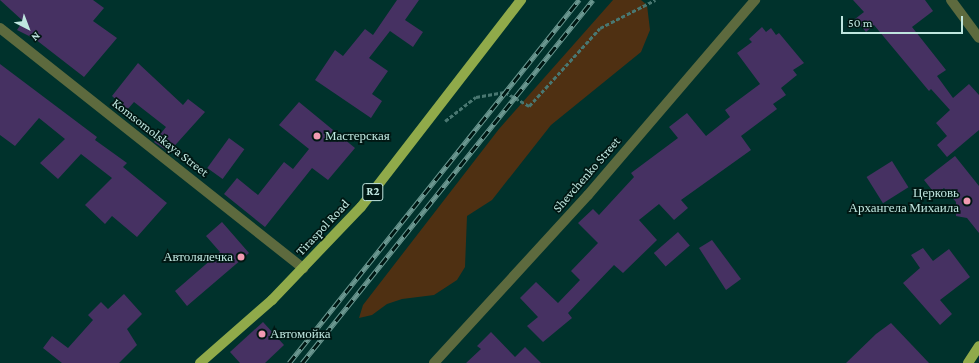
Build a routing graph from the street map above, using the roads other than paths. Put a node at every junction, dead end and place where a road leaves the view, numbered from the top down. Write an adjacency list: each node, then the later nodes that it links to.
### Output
1 (521, 0): 6 (main road, Tiraspol Road / R2)
2 (755, 0): 9 (street, Shevchenko Street)
3 (951, 0): 5 (street)
4 (0, 28): 6 (street, Komsomolskaya Street)
5 (979, 38)
6 (303, 268): 8 (main road, Tiraspol Road / R2)
7 (979, 346): 10 (main road)
8 (200, 363)
9 (434, 363)
10 (968, 363)

